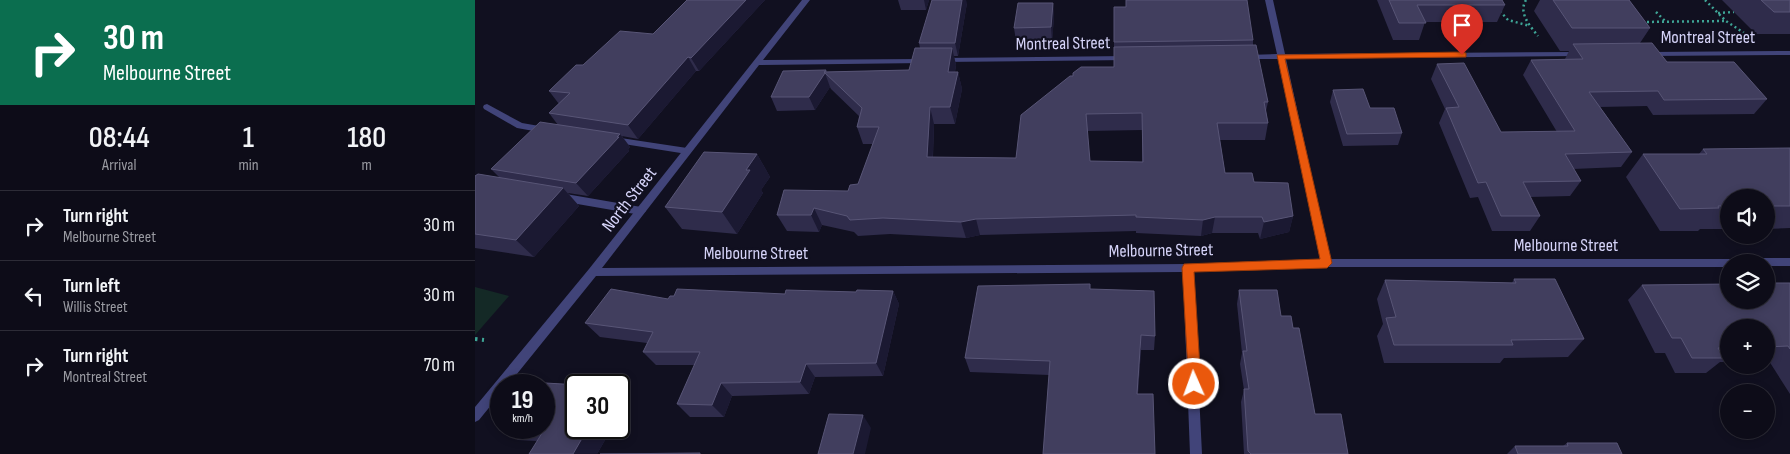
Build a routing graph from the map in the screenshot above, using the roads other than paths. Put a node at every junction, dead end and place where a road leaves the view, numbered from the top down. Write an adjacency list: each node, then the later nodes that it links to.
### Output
1 (806, 0): 9 (street, North Street)
2 (1269, 0): 6 (street)
3 (1790, 53): 5 (street, Montreal Street)
4 (1583, 54): 6 (street)
5 (1643, 54)
6 (1280, 56): 7 (street); 19 (street)
7 (1238, 57)
8 (1140, 58): 9 (street, Montreal Street)
9 (757, 63): 13 (street, North Street)
10 (487, 107): 11 (street)
11 (557, 132)
12 (603, 139): 13 (street)
13 (687, 152): 15 (street, North Street)
14 (551, 196): 15 (street)
15 (641, 211): 21 (street, North Street)
16 (1720, 262): 19 (street, Melbourne Street)
17 (1775, 262): 18 (street)
18 (1790, 262)
19 (1327, 263): 20 (street, Melbourne Street)
20 (1188, 268): 21 (street, Melbourne Street); 23 (street)
21 (593, 272): 22 (street, North Street)
22 (475, 416)
23 (1196, 454)

